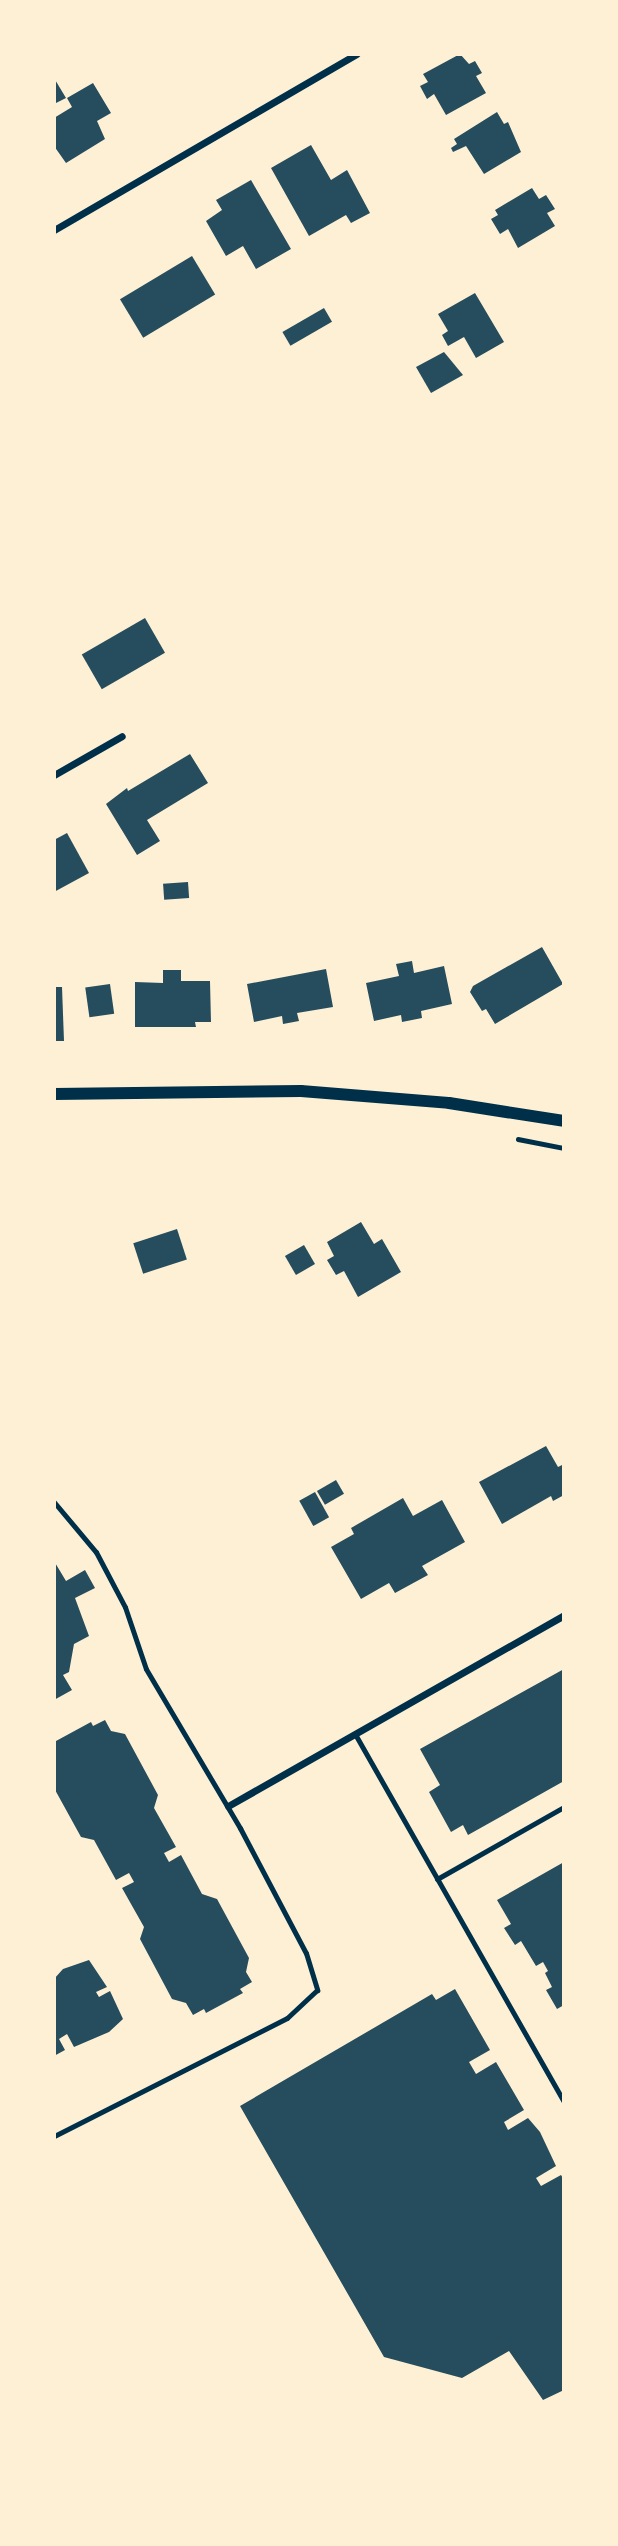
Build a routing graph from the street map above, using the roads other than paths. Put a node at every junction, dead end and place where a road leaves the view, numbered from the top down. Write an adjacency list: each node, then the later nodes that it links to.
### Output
1 (357, 54): 2 (street)
2 (54, 230)
3 (122, 736): 4 (street)
4 (54, 775)
5 (54, 1094): 6 (street)
6 (564, 1121)
7 (54, 1502): 10 (lane)
8 (564, 1615): 9 (street)
9 (355, 1734): 10 (street); 12 (lane)
10 (228, 1806): 14 (lane)
11 (564, 1807): 12 (lane)
12 (437, 1879): 13 (lane)
13 (564, 2102)
14 (54, 2136)

